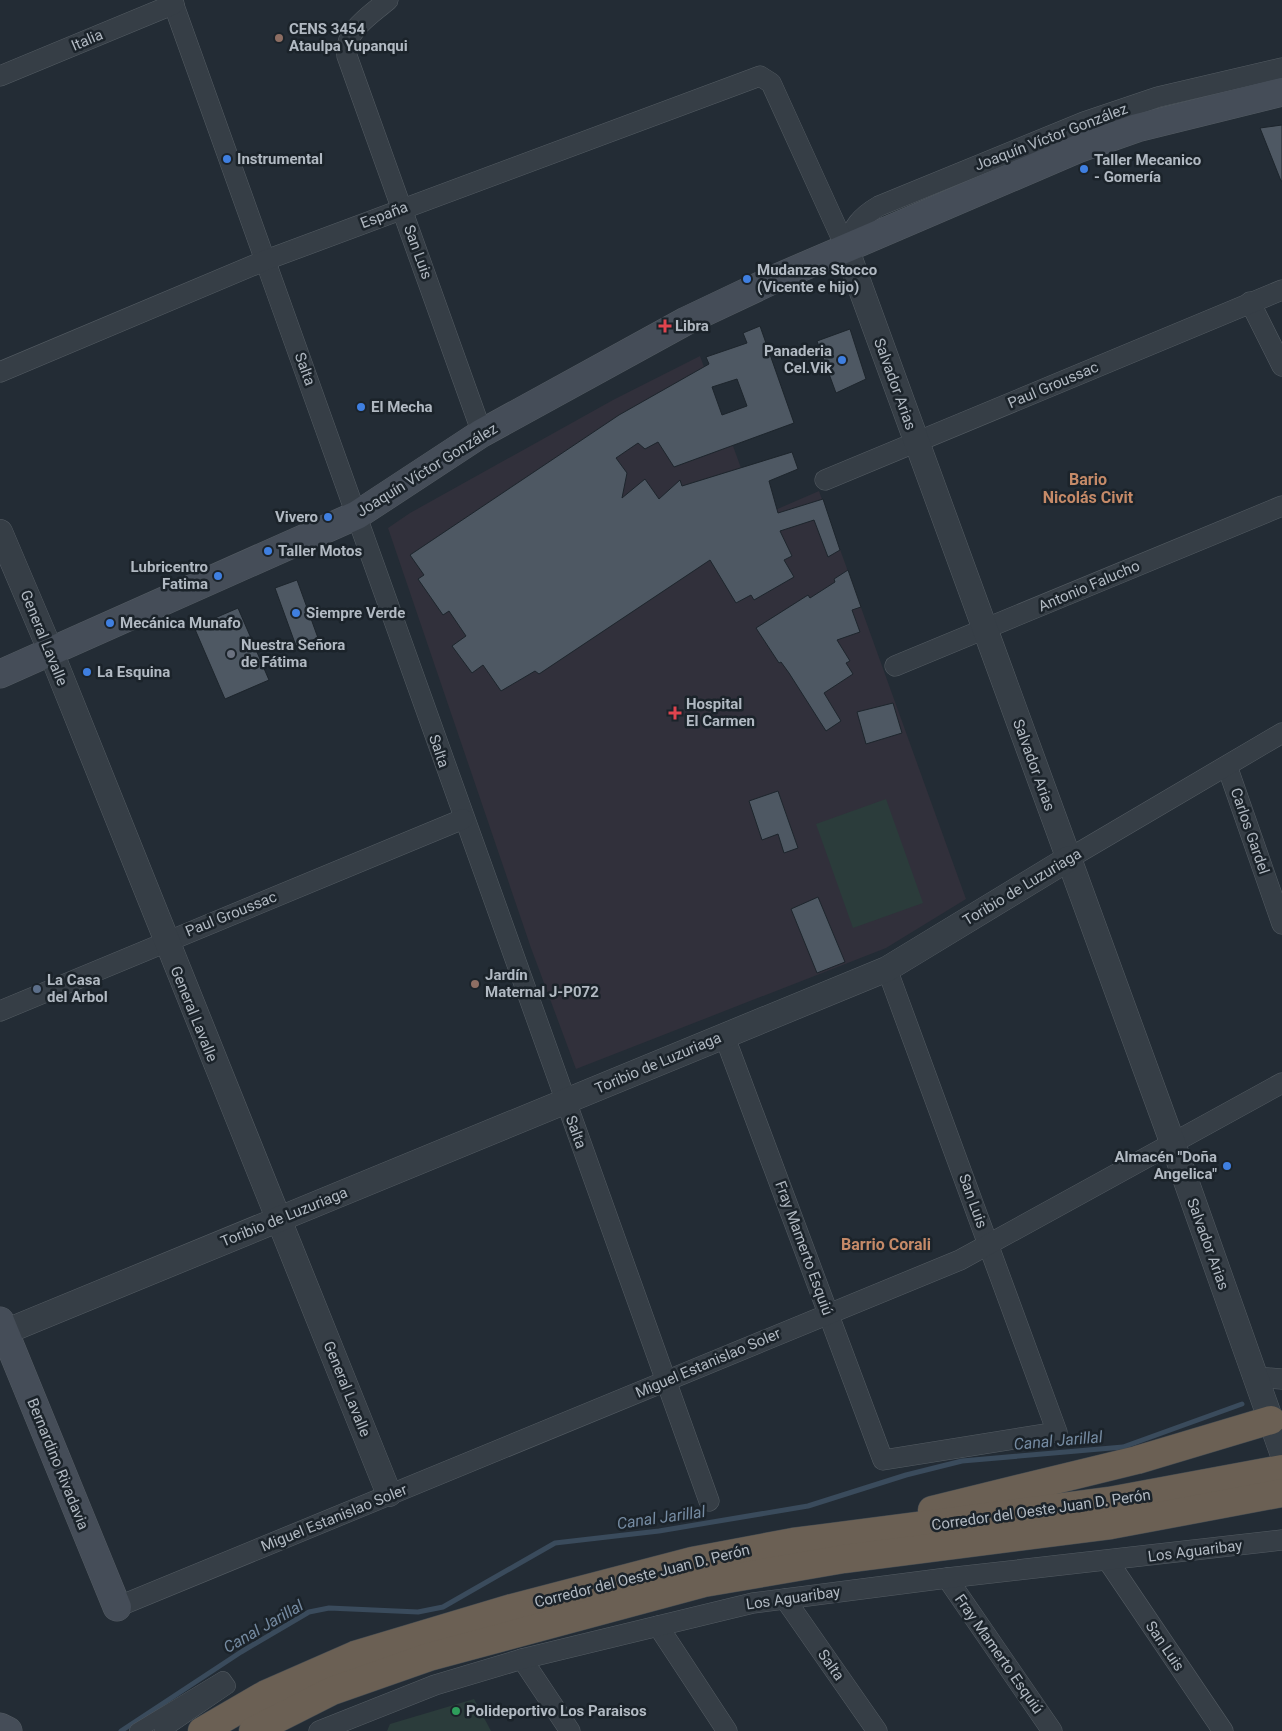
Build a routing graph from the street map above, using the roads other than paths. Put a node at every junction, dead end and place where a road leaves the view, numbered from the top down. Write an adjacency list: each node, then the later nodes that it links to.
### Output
1 (388, 0): 7 (street, San Luis)
2 (173, 2): 4 (street, Italia); 9 (street, Salta)
3 (1282, 68): 8 (street, Joaquín Víctor González)
4 (0, 76)
5 (771, 83): 7 (street, España); 8 (street, Salvador Arias)
6 (1282, 92): 8 (main road, Joaquín Víctor González)
7 (402, 208): 9 (street, España); 14 (street, San Luis)
8 (846, 248): 14 (main road, Joaquín Víctor González); 15 (street, Salvador Arias)
9 (266, 260): 13 (street, España); 18 (street, Salta)
10 (1282, 290): 11 (street, Paul Groussac)
11 (1250, 302): 12 (street); 15 (street, Paul Groussac)
12 (1282, 366)
13 (0, 372)
14 (482, 434): 18 (main road, Joaquín Víctor González)
15 (916, 442): 16 (street, Paul Groussac); 20 (street, Salvador Arias)
16 (825, 480)
17 (1282, 506): 20 (street, Antonio Falucho)
18 (357, 515): 21 (main road, Joaquín Víctor González); 26 (street, Salta)
19 (0, 532): 21 (street, General Lavalle)
20 (985, 630): 22 (street, Antonio Falucho); 27 (street, Salvador Arias)
21 (50, 652): 23 (main road, Joaquín Víctor González); 29 (street, General Lavalle)
22 (895, 666)
23 (0, 674)
24 (1282, 733): 25 (street, Toribio de Luzuriaga)
25 (1228, 766): 27 (street, Toribio de Luzuriaga); 28 (street, Carlos Gardel)
26 (463, 818): 29 (street, Paul Groussac); 34 (street, Salta)
27 (1068, 859): 30 (street, Toribio de Luzuriaga); 35 (street, Salvador Arias)
28 (1282, 924)
29 (165, 941): 31 (street, Paul Groussac); 36 (street, General Lavalle)
30 (887, 969): 32 (street, Toribio de Luzuriaga); 37 (street, San Luis)
31 (0, 1011)
32 (724, 1035): 34 (street, Toribio de Luzuriaga); 38 (street, Fray Mamerto Esquiú)
33 (1282, 1083): 35 (street, Miguel Estanislao Soler)
34 (565, 1102): 36 (street, Toribio de Luzuriaga); 42 (street, Salta)
35 (1173, 1144): 37 (street, Miguel Estanislao Soler); 40 (street, Salvador Arias)
36 (278, 1220): 39 (street, Toribio de Luzuriaga); 48 (street, General Lavalle)
37 (989, 1246): 38 (street, Miguel Estanislao Soler); 45 (street, San Luis)
38 (828, 1313): 42 (street, Miguel Estanislao Soler); 45 (street, Fray Mamerto Esquiú)
39 (1, 1329): 55 (main road, Bernardino Rivadavia)
40 (1255, 1377): 41 (street); 43 (street, Salvador Arias)
41 (1282, 1379)
42 (666, 1381): 48 (street, Miguel Estanislao Soler); 49 (street, Salta)
43 (1271, 1420): 44 (street, Salvador Arias); 51 (highway)
44 (1282, 1452)
45 (883, 1460)
46 (1282, 1469): 47 (highway, Corredor del Oeste Juan D. Perón)
47 (1265, 1489): 51 (highway, Corredor del Oeste Juan D. Perón); 64 (highway, Corredor del Oeste Juan D. Perón)
48 (390, 1494): 55 (street, Miguel Estanislao Soler)
49 (709, 1501)
50 (1282, 1540): 52 (street, Los Aguaribay)
51 (794, 1542): 63 (highway, Corredor del Oeste Juan D. Perón)
52 (1108, 1561): 53 (street, Los Aguaribay); 70 (street, San Luis)
53 (947, 1578): 54 (street, Los Aguaribay); 69 (street, Fray Mamerto Esquiú)
54 (785, 1599): 56 (street, Los Aguaribay); 68 (street, Salta)
55 (117, 1607)
56 (658, 1626): 57 (street, Los Aguaribay); 67 (street)
57 (522, 1659): 58 (street, Los Aguaribay); 66 (street)
58 (347, 1726): 65 (street, Los Aguaribay)
59 (0, 1727): 60 (main road)
60 (8, 1731)
61 (137, 1731): 62 (street)
62 (162, 1731)
63 (202, 1731)
64 (253, 1731)
65 (319, 1731)
66 (570, 1731)
67 (727, 1731)
68 (877, 1731)
69 (1052, 1731)
70 (1223, 1731)

